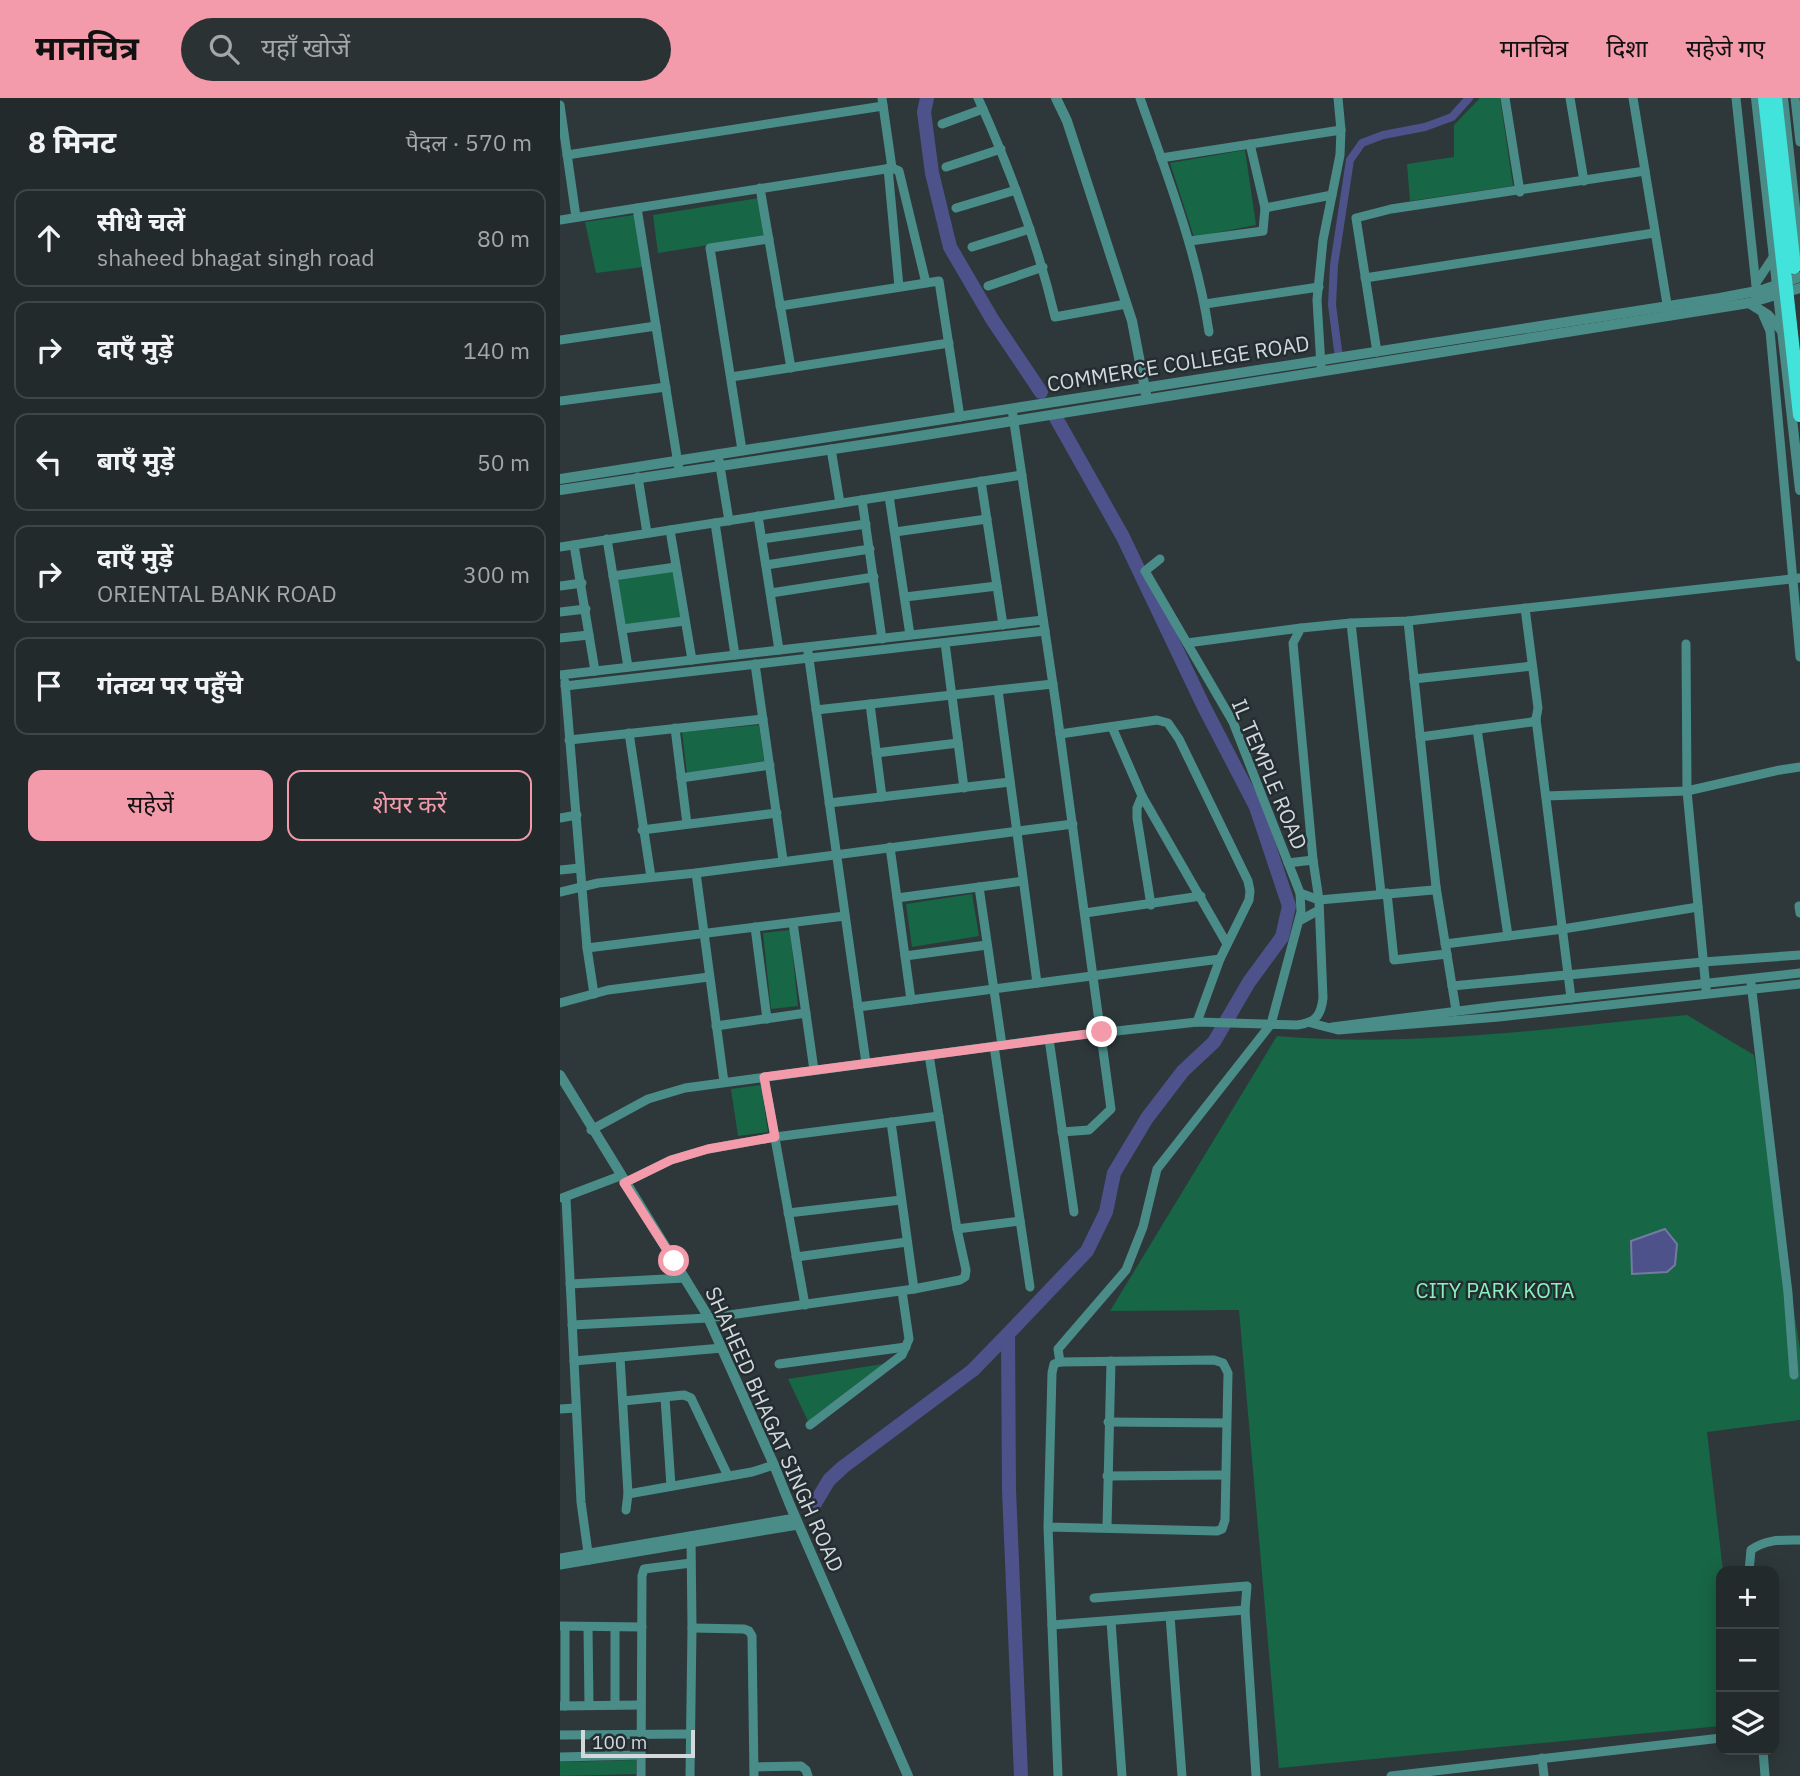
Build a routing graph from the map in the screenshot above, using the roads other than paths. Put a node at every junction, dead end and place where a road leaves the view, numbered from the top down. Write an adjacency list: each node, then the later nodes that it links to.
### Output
1 (978, 98): 16 (street)
2 (1056, 98): 55 (street)
3 (1140, 98): 23 (street)
4 (1338, 98): 18 (street)
5 (1505, 98): 30 (street)
6 (1570, 98): 27 (street)
7 (1633, 98): 26 (street)
8 (1736, 98): 54 (street)
9 (1756, 98): 44 (street)
10 (1765, 98): 73 (main road)
11 (1775, 98): 59 (main road)
12 (1783, 98): 42 (street)
13 (1795, 98): 19 (street)
14 (882, 102): 22 (street); 25 (street)
15 (560, 106): 22 (street)
16 (983, 109): 17 (street); 21 (street)
17 (942, 124)
18 (1341, 130): 20 (street); 31 (street)
19 (1800, 142)
20 (1250, 144): 23 (street); 34 (street)
21 (1001, 149): 24 (street); 29 (street)
22 (567, 155): 35 (street)
23 (1161, 158): 40 (street)
24 (946, 167)
25 (890, 168): 28 (street); 48 (street); 51 (street)
26 (1645, 172): 27 (street); 38 (street)
27 (1584, 181): 30 (street)
28 (760, 188): 32 (street); 39 (street)
29 (1016, 190): 33 (street); 37 (street)
30 (1520, 192): 47 (street)
31 (1332, 195): 34 (street); 50 (street)
32 (637, 208): 35 (street); 60 (street)
33 (956, 208)
34 (1265, 208): 40 (street)
35 (576, 217): 36 (street)
36 (560, 220)
37 (1030, 229): 41 (street); 45 (street)
38 (1654, 233): 47 (street); 58 (street)
39 (769, 239): 57 (street); 68 (street)
40 (1190, 241): 56 (street)
41 (972, 247)
42 (1800, 248): 43 (street)
43 (1800, 254)
44 (1774, 256): 53 (street); 54 (street)
45 (1044, 267): 49 (street); 55 (street)
46 (1800, 277): 53 (street)
47 (1365, 278): 65 (street)
48 (926, 283): 51 (street); 64 (street)
49 (988, 286)
50 (1319, 287): 56 (street); 66 (street)
51 (899, 288): 57 (street)
52 (1800, 288): 53 (street)
53 (1777, 289): 54 (street); 61 (street)
54 (1757, 300): 58 (street); 61 (street); 106 (street)
55 (1126, 304): 70 (street)
56 (1205, 304): 62 (street)
57 (780, 306): 67 (street)
58 (1668, 311): 65 (street, COMMERCE COLLEGE ROAD); 66 (street)
59 (1800, 325)
60 (656, 326): 63 (street); 69 (street)
61 (1779, 326): 83 (street)
62 (1209, 332)
63 (560, 341)
64 (949, 343): 67 (street); 74 (street)
65 (1377, 352): 66 (street, COMMERCE COLLEGE ROAD)
66 (1321, 366): 70 (street)
67 (791, 368): 68 (street)
68 (731, 377): 76 (street)
69 (666, 387): 71 (street); 78 (street)
70 (1147, 394): 72 (street)
71 (560, 401)
72 (1013, 415): 74 (street); 75 (street); 79 (street)
73 (1800, 415)
74 (960, 416): 76 (street)
75 (831, 449): 77 (street); 87 (street)
76 (742, 450): 77 (street)
77 (719, 459): 78 (street); 90 (street)
78 (678, 465): 80 (street); 81 (street)
79 (1022, 475): 82 (street); 115 (street)
80 (638, 477): 84 (street); 95 (street)
81 (560, 480)
82 (981, 481): 85 (street); 89 (street)
83 (1800, 489)
84 (560, 490)
85 (889, 496): 86 (street); 94 (street)
86 (862, 500): 87 (street); 92 (street)
87 (840, 503): 88 (street)
88 (758, 516): 90 (street); 97 (street)
89 (987, 519): 94 (street); 109 (street)
90 (729, 520): 91 (street)
91 (715, 523): 93 (street); 133 (street)
92 (866, 524): 97 (street); 100 (street)
93 (670, 530): 95 (street); 103 (street)
94 (895, 532): 111 (street)
95 (648, 533): 96 (street)
96 (607, 539): 98 (street); 104 (street)
97 (762, 539): 102 (street)
98 (574, 545): 99 (street); 107 (street)
99 (560, 547)
100 (870, 550): 102 (street); 105 (street)
101 (1160, 559): 129 (street, IL TEMPLE ROAD)
102 (766, 565): 110 (street)
103 (676, 567): 104 (street); 116 (street)
104 (613, 576): 121 (street)
105 (874, 577): 110 (street); 127 (street)
106 (1796, 578): 112 (street); 123 (street)
107 (582, 583): 108 (street); 113 (street)
108 (560, 586)
109 (997, 586): 111 (street); 119 (street)
110 (772, 593): 132 (street)
111 (905, 597): 125 (street)
112 (1525, 608): 117 (street); 138 (street)
113 (586, 609): 114 (street); 124 (street)
114 (560, 612)
115 (1043, 620): 119 (street); 122 (street)
116 (685, 621): 121 (street); 136 (street)
117 (1408, 621): 118 (street); 142 (street)
118 (1351, 623): 120 (street); 192 (street)
119 (1003, 625): 125 (street)
120 (1301, 628): 129 (street); 180 (street)
121 (622, 629): 139 (street)
122 (1045, 631): 128 (street); 143 (street)
123 (1799, 631): 134 (street)
124 (589, 635): 126 (street); 140 (street)
125 (910, 635): 127 (street)
126 (560, 638)
127 (882, 639): 131 (street)
128 (945, 643): 135 (street); 146 (street)
129 (1187, 643): 181 (street, IL TEMPLE ROAD)
130 (1686, 644): 165 (street)
131 (808, 647): 132 (street); 135 (street)
132 (779, 650): 133 (street)
133 (735, 655): 136 (street)
134 (1800, 657)
135 (809, 658): 137 (street); 148 (street)
136 (692, 660): 139 (street)
137 (755, 664): 144 (street); 149 (street)
138 (1532, 666): 142 (street); 150 (street)
139 (628, 667): 140 (street)
140 (595, 671): 141 (street)
141 (562, 675): 144 (street)
142 (1414, 679): 156 (street)
143 (1053, 684): 145 (street); 155 (street)
144 (565, 685): 157 (street)
145 (998, 690): 146 (street); 163 (street)
146 (952, 695): 147 (street); 158 (street)
147 (870, 704): 148 (street); 159 (street)
148 (816, 710): 169 (street)
149 (763, 719): 152 (street); 160 (street)
150 (1536, 719): 153 (street); 167 (street)
151 (1112, 727): 155 (street); 166 (street); 207 (street)
152 (675, 728): 154 (street); 162 (street)
153 (1477, 729): 156 (street); 205 (street)
154 (629, 733): 157 (street); 175 (street)
155 (1060, 734): 174 (street)
156 (1420, 737): 189 (street)
157 (569, 740): 171 (street)
158 (958, 743): 159 (street); 164 (street)
159 (876, 753): 168 (street)
160 (770, 765): 162 (street); 170 (street)
161 (1800, 768): 165 (street)
162 (681, 778): 173 (street)
163 (1010, 782): 164 (street); 176 (street)
164 (964, 788): 168 (street)
165 (1687, 791): 167 (street); 197 (street)
166 (1142, 796): 193 (street); 195 (street)
167 (1546, 796): 203 (street)
168 (882, 797): 169 (street)
169 (829, 803): 178 (street)
170 (776, 813): 173 (street); 179 (street)
171 (577, 815): 172 (street); 182 (street)
172 (560, 818)
173 (687, 824): 175 (street)
174 (1073, 824): 176 (street); 198 (street)
175 (642, 830): 185 (street)
176 (1016, 832): 177 (street); 186 (street)
177 (890, 847): 178 (street); 194 (street)
178 (836, 854): 179 (street); 199 (street)
179 (783, 860): 184 (street)
180 (1313, 860): 181 (street); 196 (street)
181 (1288, 863): 191 (street, IL TEMPLE ROAD)
182 (580, 867): 183 (street); 187 (street)
183 (560, 870)
184 (696, 873): 185 (street); 204 (street)
185 (651, 877): 187 (street)
186 (1023, 881): 188 (street); 220 (street)
187 (582, 885): 190 (street); 209 (street)
188 (979, 887): 194 (street); 206 (street)
189 (1436, 887): 192 (street); 208 (street)
190 (560, 892)
191 (1300, 893): 196 (street); 200 (street, IL TEMPLE ROAD)
192 (1384, 893): 196 (street); 210 (street)
193 (1201, 896): 195 (street); 207 (street)
194 (897, 898): 212 (street)
195 (1151, 905): 198 (street)
196 (1319, 905): 200 (street); 236 (street)
197 (1698, 907): 203 (street); 214 (street)
198 (1085, 913): 217 (street)
199 (845, 916): 201 (street); 231 (street)
200 (1299, 922): 237 (street, IL TEMPLE ROAD)
201 (793, 923): 202 (street); 233 (street)
202 (755, 927): 204 (street); 234 (street)
203 (1563, 929): 205 (street); 216 (street)
204 (703, 934): 209 (street); 218 (street)
205 (1508, 936): 208 (street)
206 (987, 944): 212 (street); 224 (street)
207 (1227, 944): 213 (street)
208 (1445, 944): 210 (street)
209 (587, 948): 226 (street)
210 (1447, 954): 223 (street)
211 (1800, 955): 214 (street)
212 (905, 956): 229 (street)
213 (1220, 959): 217 (street); 235 (street)
214 (1703, 962): 216 (street); 221 (street)
215 (1800, 973): 219 (street)
216 (1569, 975): 223 (street); 228 (street)
217 (1094, 976): 220 (street); 240 (street)
218 (709, 978): 226 (street); 238 (street)
219 (1751, 978): 221 (street); 225 (street)
220 (1037, 983): 224 (street)
221 (1705, 983): 227 (street); 228 (street)
222 (1800, 984): 225 (street)
223 (1452, 986): 232 (street)
224 (993, 989): 229 (street); 242 (street)
225 (1752, 989): 227 (street); 279 (street)
226 (594, 994): 230 (street)
227 (1707, 994): 239 (street)
228 (1571, 998): 232 (street)
229 (911, 1000): 231 (street)
230 (560, 1003)
231 (858, 1007): 244 (street)
232 (1456, 1010): 239 (street)
233 (806, 1013): 234 (street); 245 (street)
234 (767, 1018): 238 (street)
235 (1201, 1022): 237 (street); 240 (street)
236 (1311, 1023): 237 (street); 239 (street)
237 (1272, 1024): 277 (street)
238 (716, 1026): 248 (street)
239 (1330, 1027)
240 (1102, 1032): 241 (street); 252 (street)
241 (1049, 1039): 242 (street); 252 (street)
242 (998, 1045): 243 (street); 259 (street)
243 (929, 1055): 244 (street); 249 (street)
244 (866, 1063): 245 (street)
245 (814, 1070): 246 (street)
246 (764, 1077): 248 (street); 253 (street)
247 (561, 1080): 251 (street, SHAHEED BHAGAT SINGH ROAD)
248 (724, 1082): 251 (street)
249 (939, 1116): 250 (street); 260 (street)
250 (891, 1122): 253 (street); 256 (street)
251 (592, 1130): 254 (street, SHAHEED BHAGAT SINGH ROAD)
252 (1062, 1132): 257 (street)
253 (775, 1137): 254 (street); 258 (street)
254 (622, 1180): 255 (street); 264 (street, SHAHEED BHAGAT SINGH ROAD)
255 (563, 1198): 262 (street)
256 (901, 1200): 258 (street); 261 (street)
257 (1074, 1212)
258 (788, 1213): 263 (street)
259 (1020, 1221): 260 (street); 266 (street)
260 (957, 1229): 267 (street)
261 (907, 1242): 263 (street); 267 (street)
262 (564, 1244): 265 (street)
263 (796, 1257): 269 (street)
264 (685, 1278): 265 (street); 270 (street, SHAHEED BHAGAT SINGH ROAD)
265 (570, 1284): 271 (street)
266 (1030, 1287)
267 (914, 1289): 268 (street)
268 (902, 1291): 269 (street); 272 (street)
269 (805, 1305): 270 (street)
270 (708, 1318): 271 (street); 273 (street, SHAHEED BHAGAT SINGH ROAD)
271 (572, 1325): 275 (street)
272 (906, 1347): 278 (street); 286 (street)
273 (722, 1348): 274 (street); 287 (street, SHAHEED BHAGAT SINGH ROAD)
274 (620, 1357): 275 (street); 281 (street)
275 (574, 1361): 282 (street)
276 (1111, 1361): 277 (street); 284 (street); 285 (street)
277 (1060, 1362): 295 (street)
278 (779, 1364)
279 (1794, 1375)
280 (665, 1398): 281 (street); 289 (street); 291 (street)
281 (623, 1401): 292 (street)
282 (576, 1408): 283 (street); 299 (street)
283 (560, 1409)
284 (1108, 1422): 285 (street); 290 (street)
285 (1226, 1423): 288 (street)
286 (810, 1425)
287 (774, 1465): 289 (street); 294 (street, SHAHEED BHAGAT SINGH ROAD)
288 (1225, 1475): 290 (street); 296 (street)
289 (728, 1476): 291 (street)
290 (1107, 1476): 296 (street)
291 (671, 1486): 292 (street)
292 (628, 1494): 293 (street)
293 (626, 1510)
294 (797, 1521): 297 (street); 331 (street, SHAHEED BHAGAT SINGH ROAD)
295 (1048, 1527): 296 (street); 308 (street)
296 (1107, 1527)
297 (691, 1539): 299 (street); 301 (street)
298 (1800, 1540): 303 (street)
299 (589, 1557): 300 (street); 302 (street)
300 (560, 1558)
301 (691, 1563): 310 (street); 313 (street)
302 (560, 1565)
303 (1750, 1566)
304 (1094, 1598): 305 (street)
305 (1245, 1610): 306 (street); 335 (street)
306 (1170, 1616): 307 (street); 334 (street)
307 (1111, 1621): 308 (street); 333 (street)
308 (1052, 1625): 332 (street)
309 (563, 1627): 311 (street); 317 (street)
310 (642, 1627): 312 (street); 316 (street)
311 (588, 1628): 312 (street); 314 (street)
312 (615, 1628): 315 (street)
313 (692, 1628): 319 (street); 327 (street)
314 (589, 1705): 315 (street); 317 (street)
315 (615, 1705): 316 (street)
316 (641, 1705): 318 (street)
317 (562, 1706)
318 (641, 1734): 319 (street); 320 (street); 322 (street)
319 (690, 1734): 329 (street)
320 (560, 1735)
321 (1716, 1739): 325 (street)
322 (641, 1755): 324 (street); 328 (street)
323 (1764, 1755): 339 (street)
324 (560, 1757)
325 (1542, 1758): 326 (street); 338 (street)
326 (1486, 1765): 336 (street); 337 (street)
327 (754, 1771): 330 (street)
328 (640, 1776)
329 (690, 1776)
330 (808, 1776)
331 (908, 1776)
332 (1058, 1776)
333 (1122, 1776)
334 (1182, 1776)
335 (1256, 1776)
336 (1391, 1776)
337 (1487, 1776)
338 (1545, 1776)
339 (1766, 1776)

